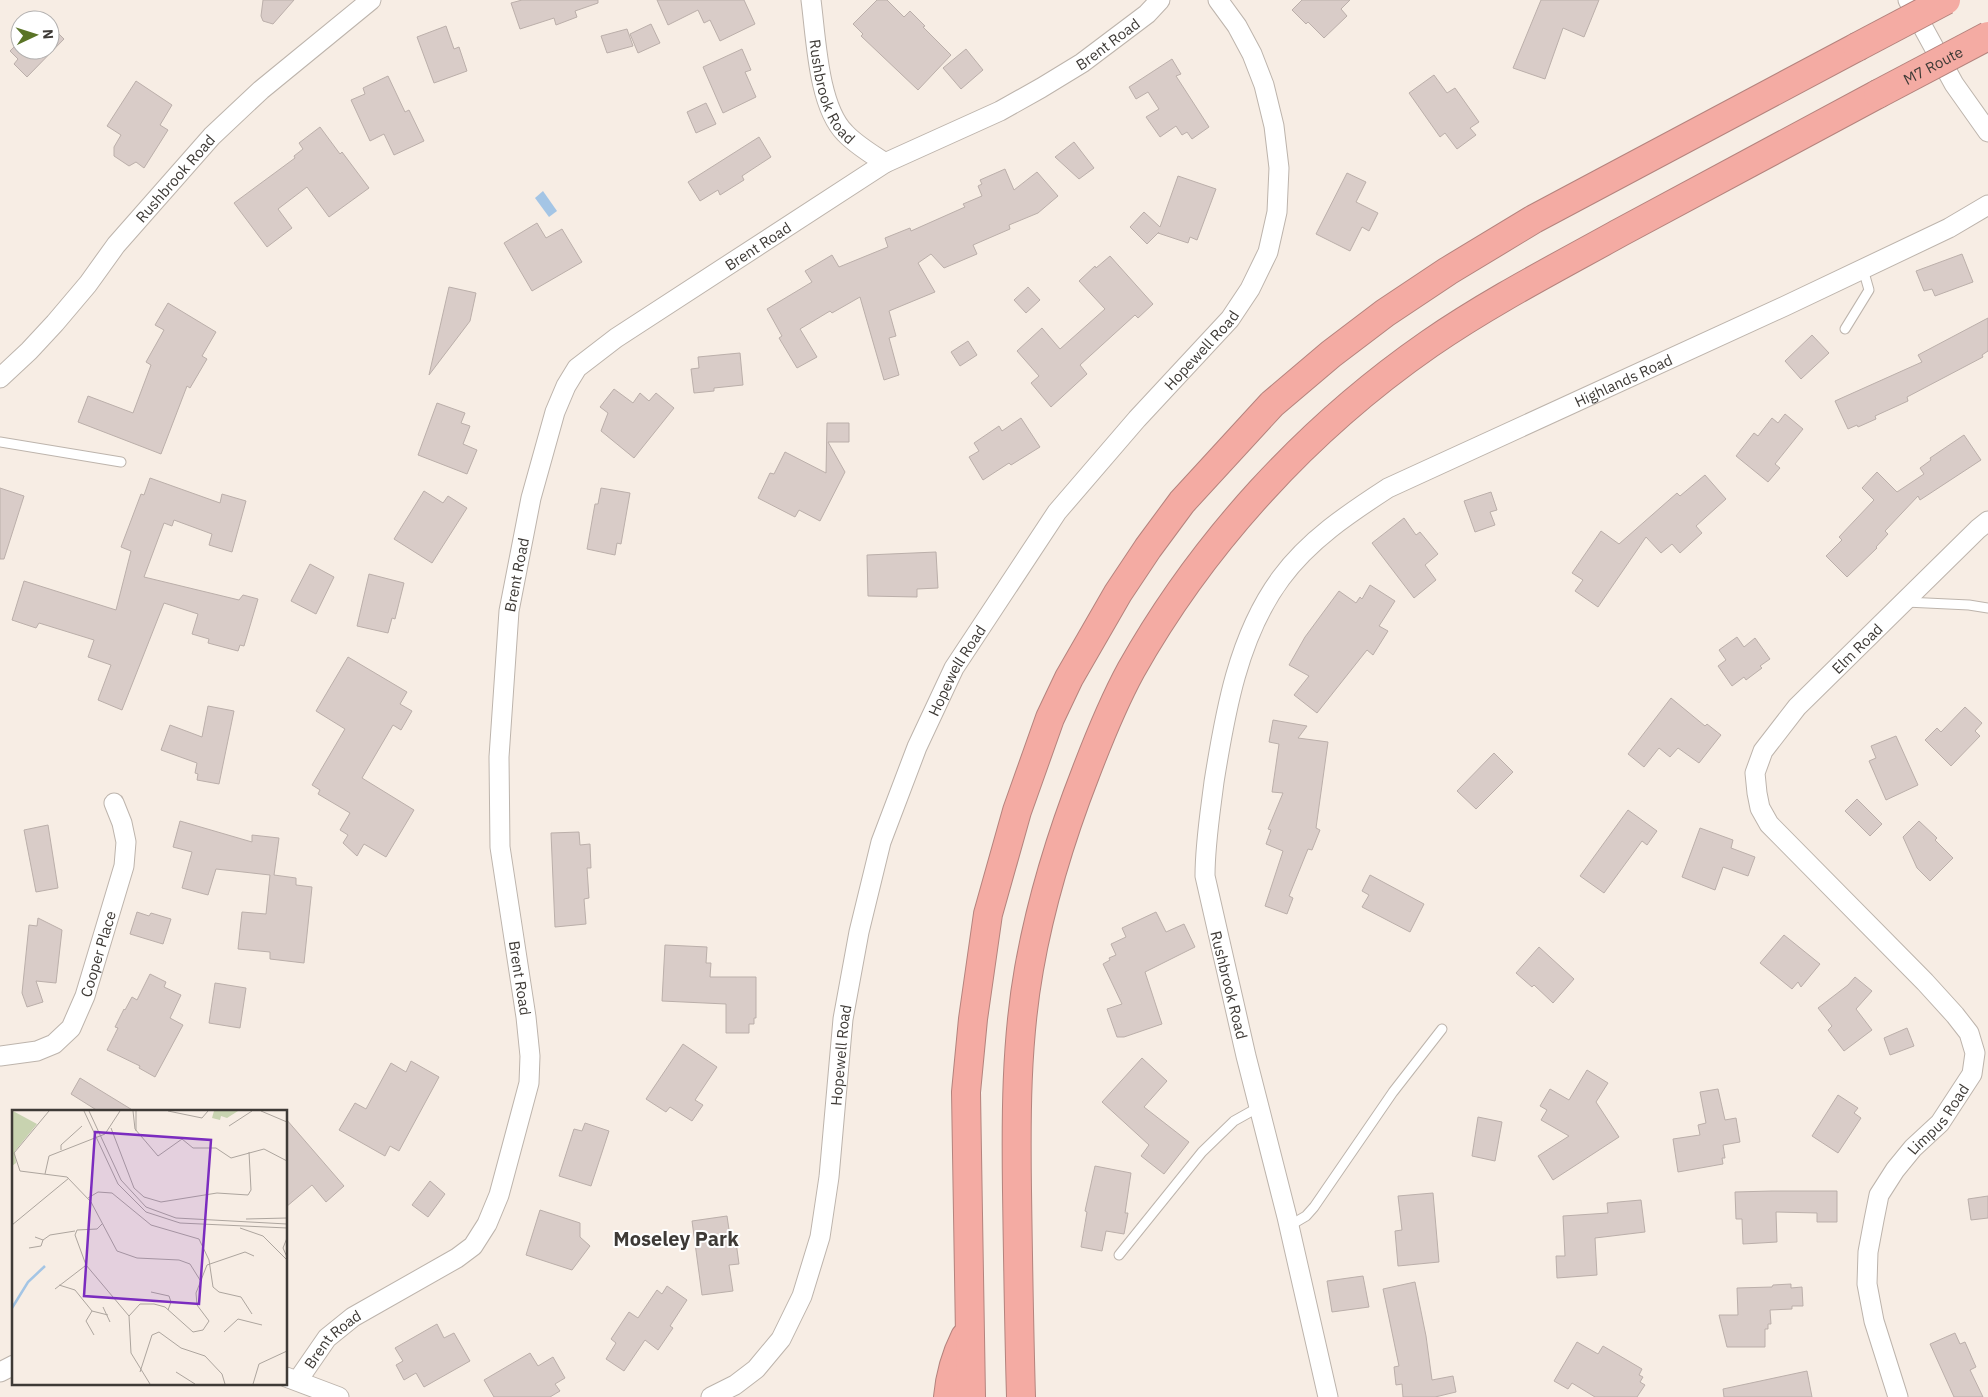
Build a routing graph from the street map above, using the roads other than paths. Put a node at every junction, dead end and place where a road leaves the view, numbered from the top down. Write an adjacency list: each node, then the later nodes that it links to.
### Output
1 (371, 0): 13 (street, Rushbrook Road)
2 (811, 0): 9 (street, Rushbrook Road)
3 (1160, 0): 9 (street, Brent Road)
4 (1218, 0): 32 (street, Hopewell Road)
5 (1908, 0): 8 (street)
6 (1946, 0): 27 (highway, bridge)
7 (1988, 36): 35 (highway, M7 Route, bridge)
8 (1988, 132)
9 (885, 163): 30 (street, Brent Road)
10 (1987, 206): 11 (street, Highlands Road)
11 (1863, 269): 12 (lane); 17 (street, Highlands Road)
12 (1845, 329)
13 (0, 378)
14 (0, 442): 15 (lane)
15 (121, 462)
16 (1988, 521): 18 (street, Elm Road)
17 (1281, 578): 24 (street, Rushbrook Road)
18 (1904, 602): 19 (lane); 20 (street, Elm Road)
19 (1988, 608)
20 (1757, 793): 37 (street, Limpus Road)
21 (114, 803): 23 (street, Cooper Place)
22 (1442, 1029): 25 (lane)
23 (0, 1056)
24 (1259, 1107): 25 (street, Rushbrook Road); 26 (lane)
25 (1289, 1226): 36 (street, Rushbrook Road)
26 (1119, 1255)
27 (969, 1328): 33 (highway); 34 (highway)
28 (12, 1366): 29 (street)
29 (0, 1372)
30 (292, 1379): 31 (street)
31 (339, 1397)
32 (710, 1397)
33 (948, 1397)
34 (971, 1397)
35 (1020, 1397)
36 (1328, 1397)
37 (1898, 1397)

